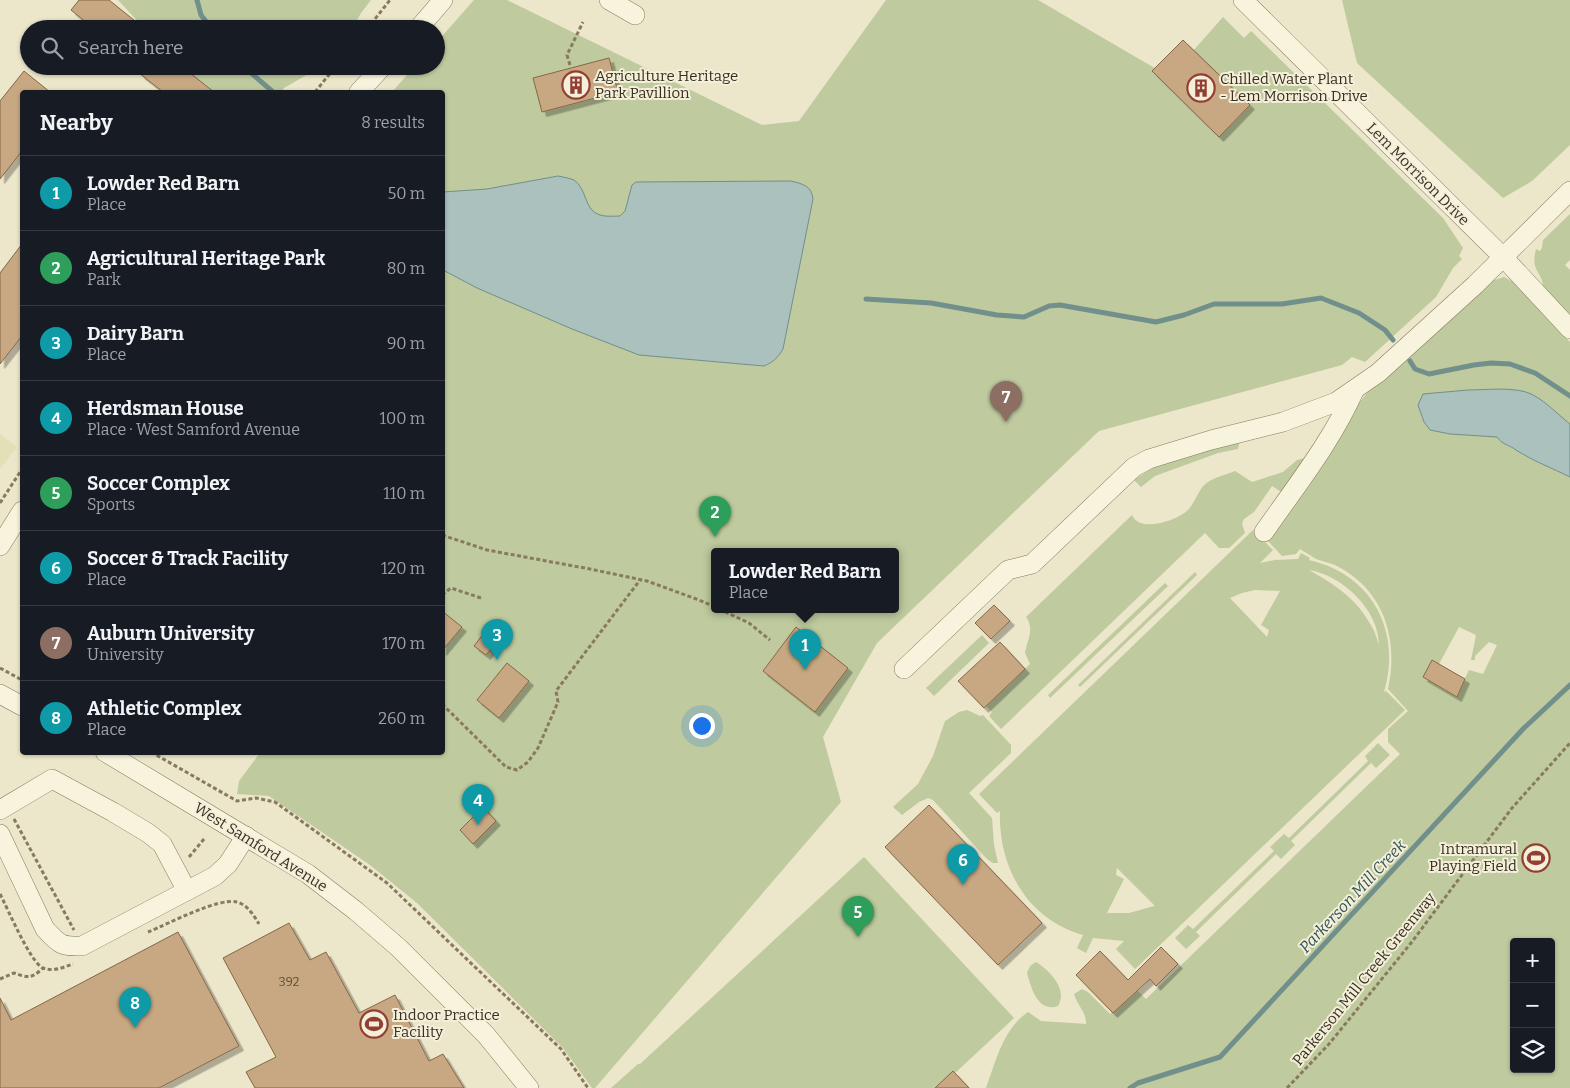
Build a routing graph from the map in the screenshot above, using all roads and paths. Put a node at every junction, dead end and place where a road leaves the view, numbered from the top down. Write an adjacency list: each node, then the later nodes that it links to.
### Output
1 (390, 0): 6 (path)
2 (443, 0): 7 (street)
3 (609, 0): 5 (street)
4 (1243, 0): 15 (street, Lem Morrison Drive)
5 (635, 15)
6 (374, 20)
7 (426, 20)
8 (583, 22): 9 (path)
9 (570, 65)
10 (329, 75): 12 (path)
11 (374, 75): 13 (street)
12 (317, 90)
13 (360, 90)
14 (1570, 191): 15 (street)
15 (1503, 257): 16 (street, Lem Morrison Drive); 17 (street)
16 (1570, 328)
17 (1356, 388): 21 (street); 31 (street)
18 (20, 472): 19 (path)
19 (0, 503)
20 (20, 514): 23 (street)
21 (1264, 532)
22 (445, 536): 24 (path)
23 (0, 546)
24 (640, 580): 27 (path); 35 (path)
25 (445, 593): 26 (path)
26 (481, 598)
27 (711, 605)
28 (728, 613): 29 (path)
29 (770, 640)
30 (0, 668): 32 (path)
31 (904, 669)
32 (20, 679)
33 (0, 694): 34 (street)
34 (20, 705)
35 (445, 707)
36 (1570, 743): 51 (path, Parkerson Mill Creek Greenway)
37 (110, 755): 41 (street, West Samford Avenue)
38 (156, 755): 50 (path)
39 (4, 808): 44 (street); 46 (path)
40 (0, 834): 43 (street)
41 (246, 836): 45 (street); 49 (street, West Samford Avenue)
42 (204, 839): 44 (path)
43 (4, 853): 46 (street)
44 (175, 869): 45 (street)
45 (186, 891): 46 (street)
46 (82, 946)
47 (43, 968): 48 (path)
48 (0, 979)
49 (529, 1088)
50 (588, 1088)
51 (1287, 1088)

